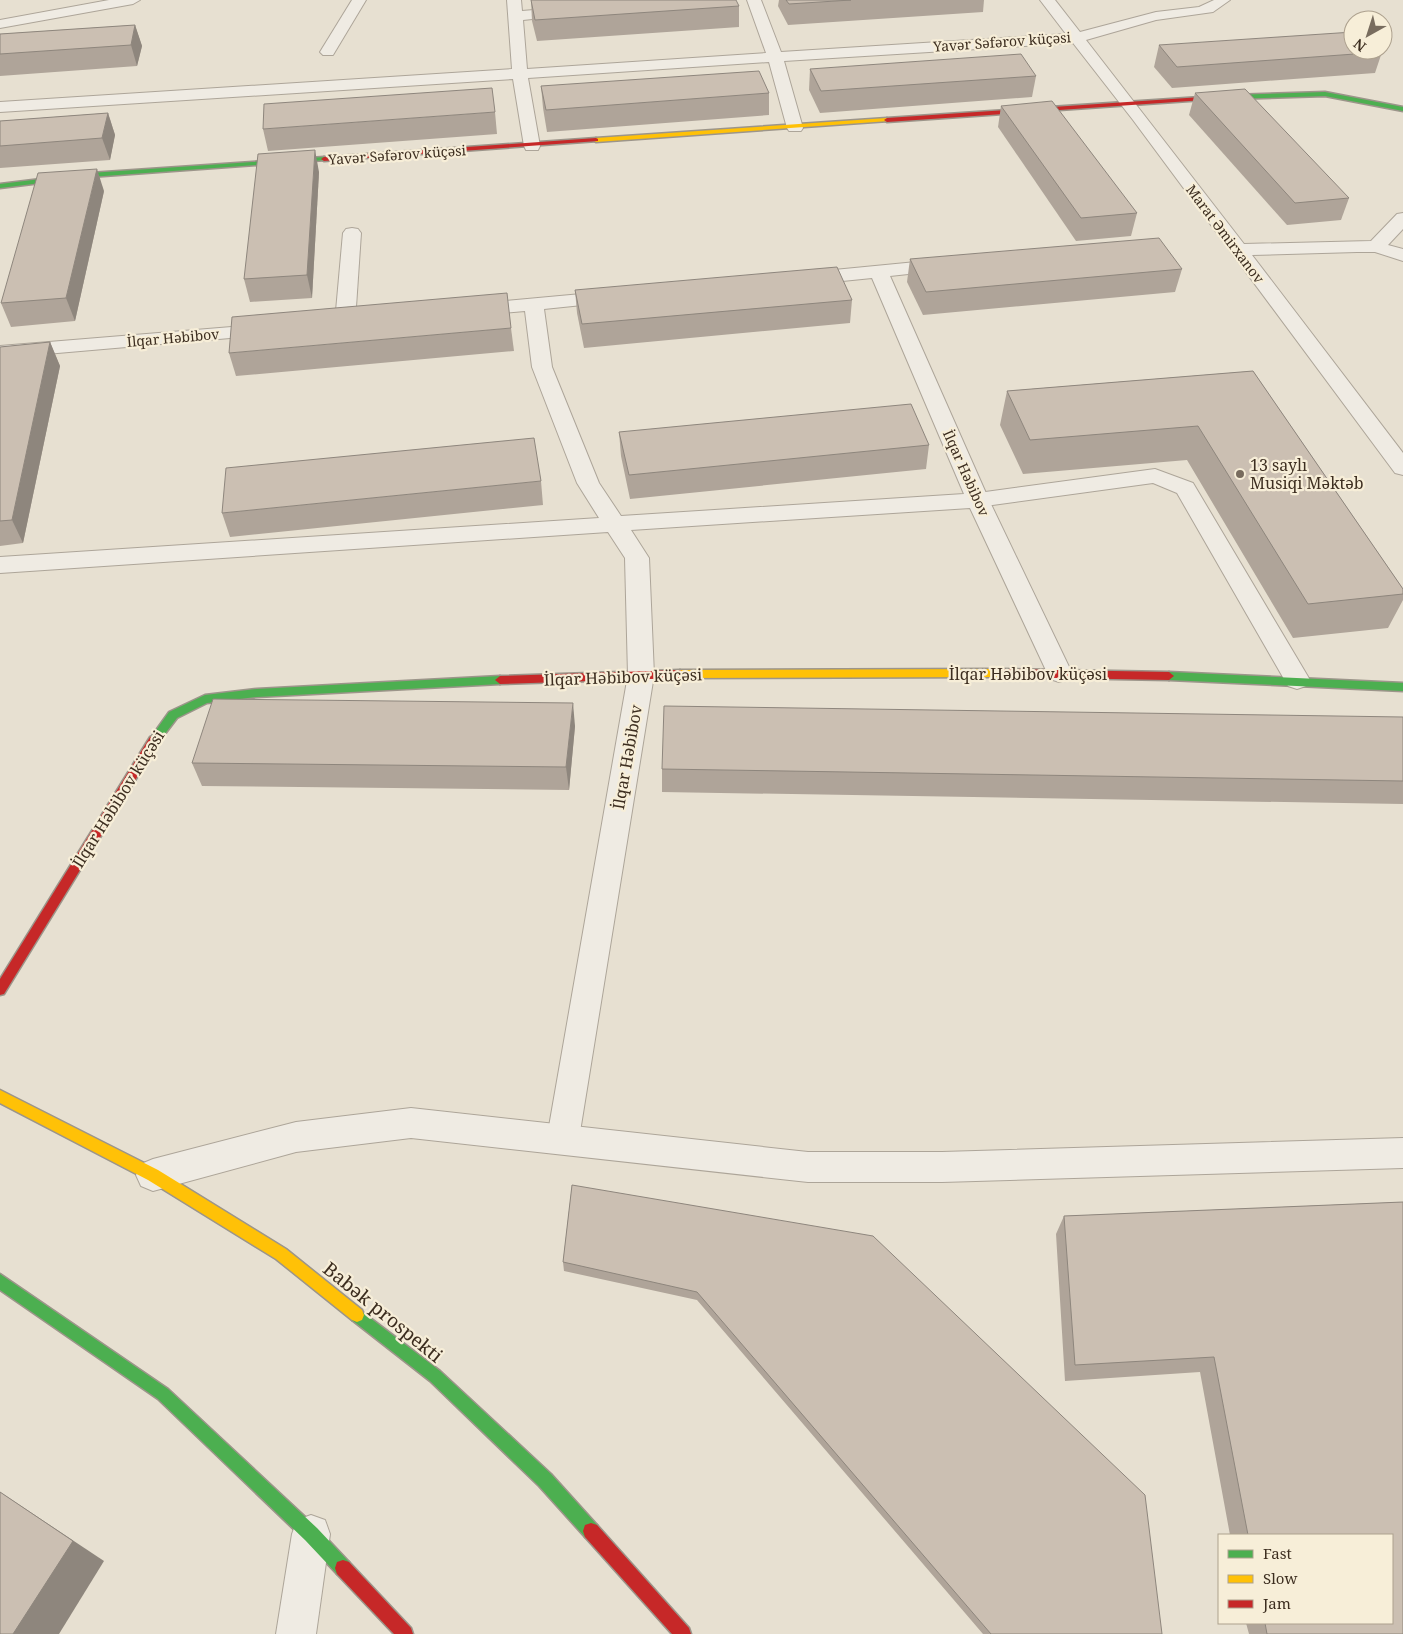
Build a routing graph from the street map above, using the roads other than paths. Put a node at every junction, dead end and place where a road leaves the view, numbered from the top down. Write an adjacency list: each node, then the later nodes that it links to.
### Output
1 (134, 0): 9 (street)
2 (359, 0): 11 (street)
3 (514, 0): 8 (street)
4 (754, 0): 12 (street)
5 (1047, 0): 10 (street, Marat Əmirxanov)
6 (1223, 0): 10 (street, Yavər Səfərov küçəsi)
7 (582, 10): 8 (street)
8 (515, 16): 13 (street)
9 (0, 24)
10 (1076, 38): 12 (street, Yavər Səfərov küçəsi); 14 (street, Marat Əmirxanov)
11 (328, 52)
12 (775, 57): 13 (street, Yavər Səfərov küçəsi); 17 (street)
13 (520, 74): 15 (street, Yavər Səfərov küçəsi); 18 (street)
14 (1128, 105): 16 (street, Yavər Səfərov küçəsi); 17 (street, Yavər Səfərov küçəsi); 23 (street, Marat Əmirxanov)
15 (0, 107)
16 (1403, 109)
17 (795, 128): 18 (street, Yavər Səfərov küçəsi)
18 (532, 146): 19 (street, Yavər Səfərov küçəsi)
19 (0, 186)
20 (1403, 218): 22 (street)
21 (352, 233): 31 (street)
22 (1376, 247): 23 (street); 24 (street)
23 (1237, 250): 34 (street, Marat Əmirxanov)
24 (1403, 255)
25 (967, 264): 26 (street)
26 (879, 272): 27 (street); 35 (street, İlqar Həbibov)
27 (781, 281)
28 (633, 295): 29 (street)
29 (534, 305): 30 (street); 36 (street, İlqar Həbibov)
30 (449, 313)
31 (345, 322)
32 (283, 328): 33 (street, İlqar Həbibov)
33 (0, 352)
34 (1403, 468)
35 (978, 500): 36 (street); 38 (street, İlqar Həbibov); 40 (street)
36 (614, 524): 37 (street); 39 (street, İlqar Həbibov)
37 (0, 565)
38 (1059, 673): 39 (street, İlqar Həbibov küçəsi); 40 (street, İlqar Həbibov küçəsi)
39 (641, 675): 42 (street, İlqar Həbibov küçəsi); 44 (street, İlqar Həbibov)
40 (1297, 680): 41 (street, İlqar Həbibov küçəsi)
41 (1403, 687)
42 (0, 990)
43 (0, 1096): 46 (street, Babək prospekti)
44 (563, 1138): 45 (street); 46 (street)
45 (1403, 1153)
46 (153, 1175): 51 (street, Babək prospekti)
47 (0, 1281): 48 (street)
48 (311, 1534): 49 (street); 50 (street)
49 (296, 1634)
50 (405, 1634)
51 (683, 1634)

